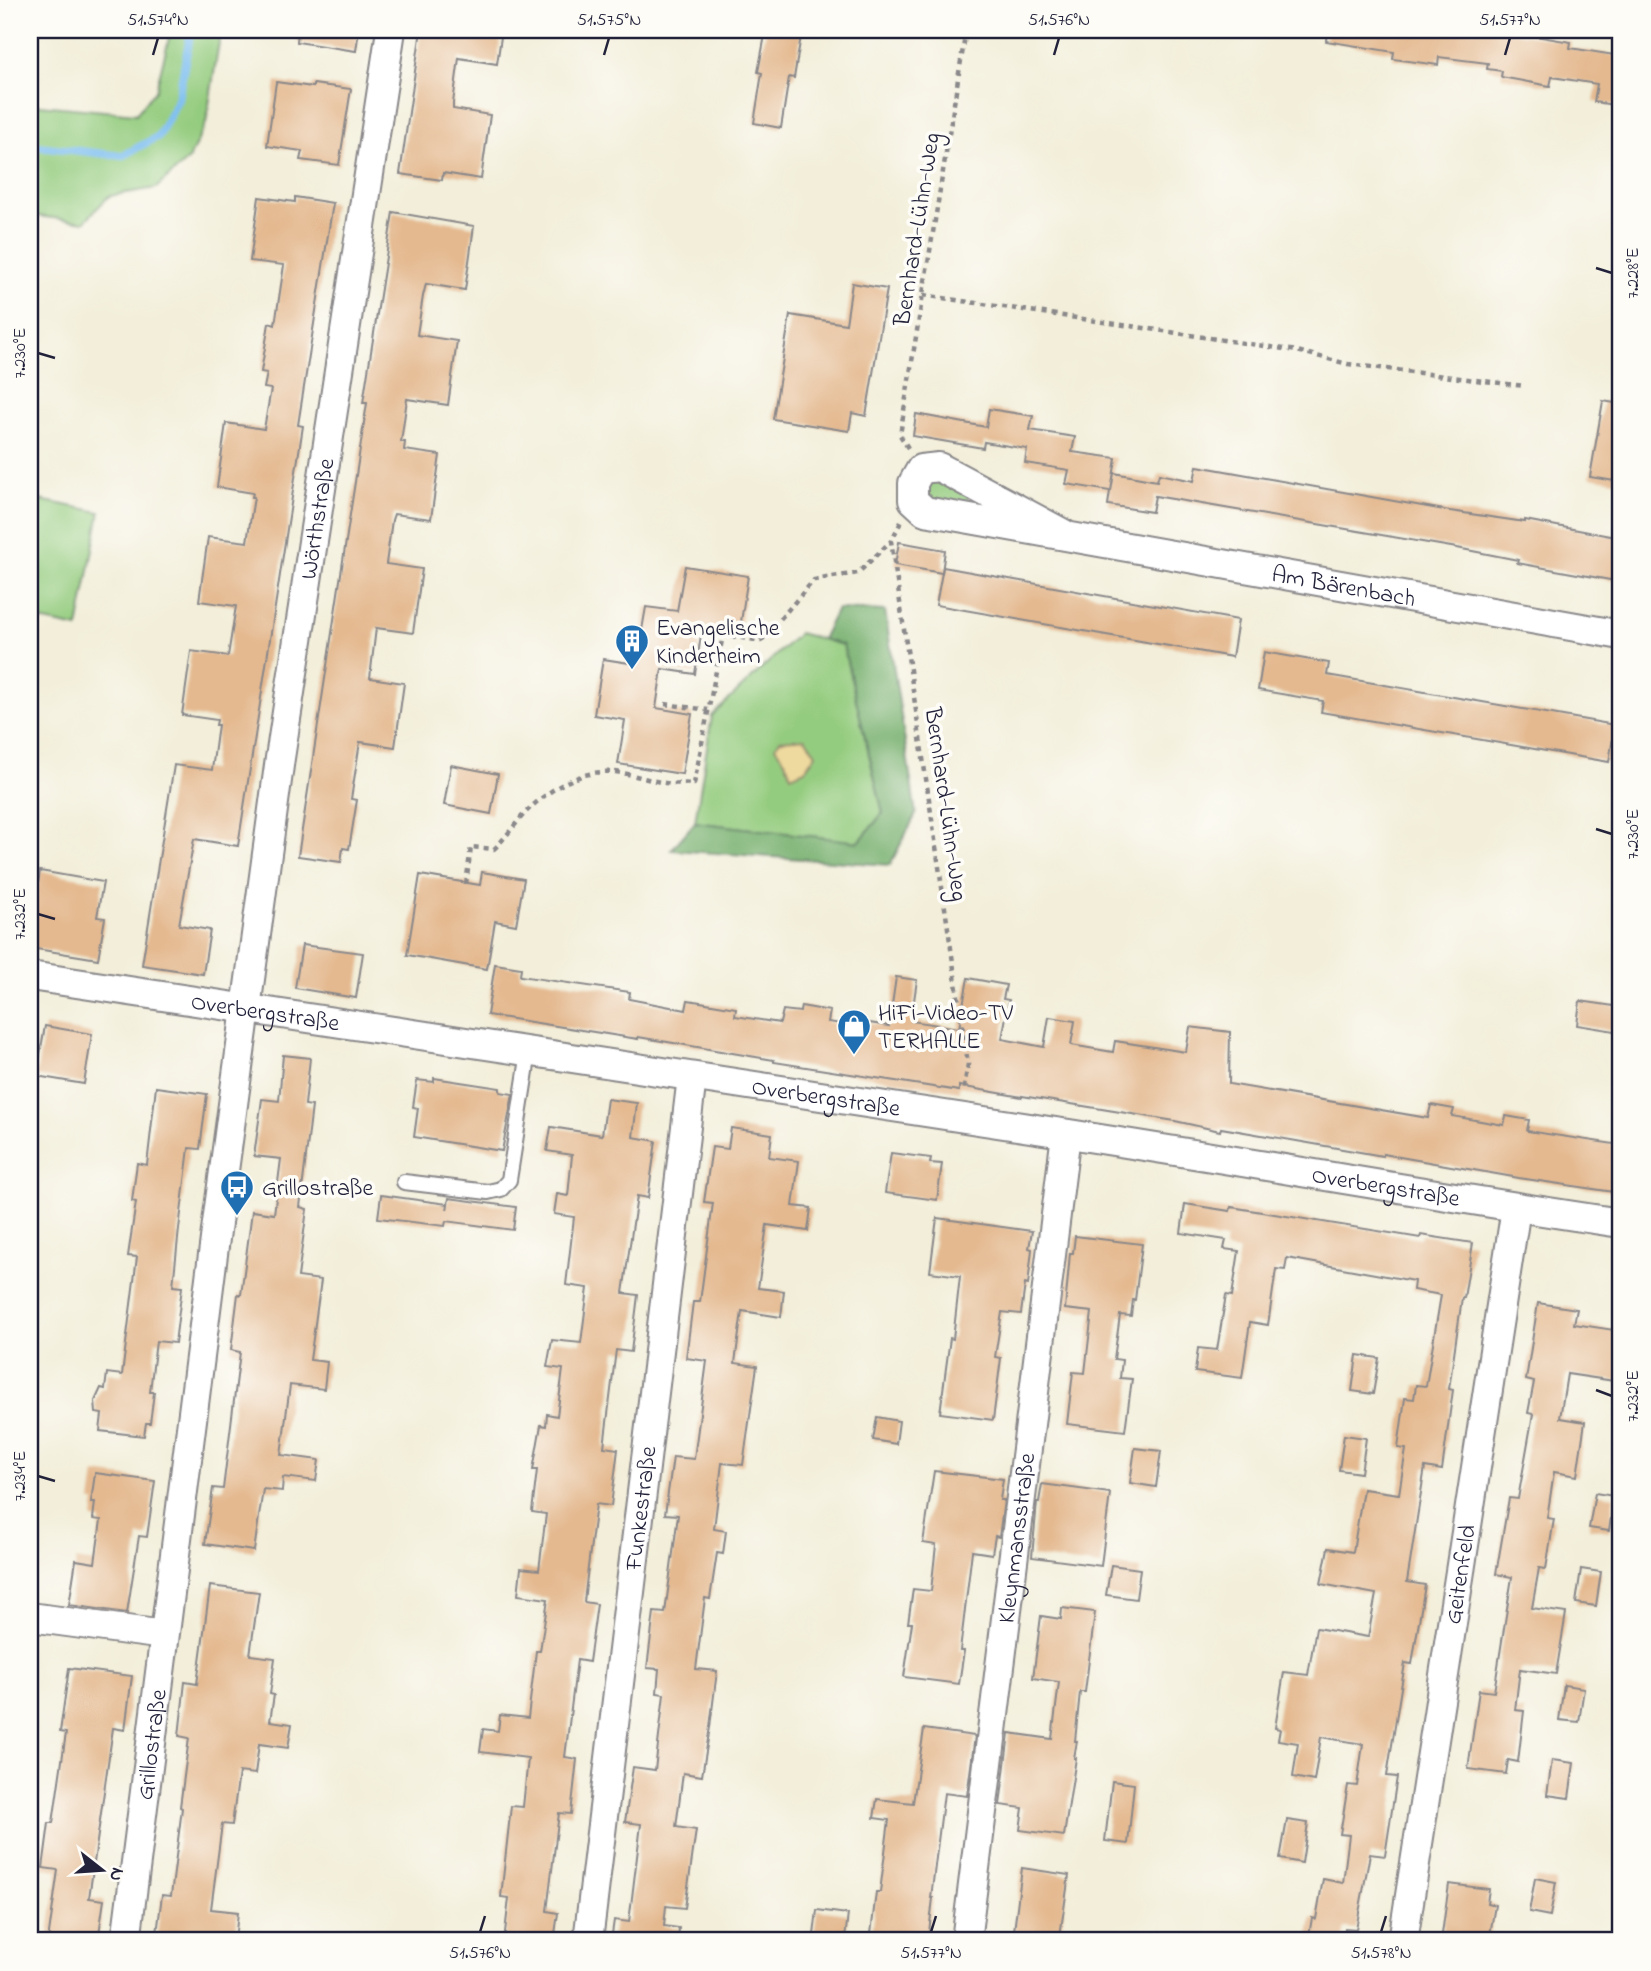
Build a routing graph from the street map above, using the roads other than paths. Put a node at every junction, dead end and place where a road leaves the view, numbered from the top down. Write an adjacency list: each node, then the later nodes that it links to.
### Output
1 (391, 30): 5 (street, Wörthstraße)
2 (1066, 535): 2 (street, Am Bärenbach); 3 (street, Am Bärenbach)
3 (1621, 635)
4 (30, 976): 5 (street, Overbergstraße)
5 (246, 1008): 6 (street, Overbergstraße); 13 (street, Grillostraße)
6 (530, 1052): 7 (street, Overbergstraße); 9 (lane)
7 (692, 1077): 8 (street, Overbergstraße); 15 (street, Funkestraße)
8 (1066, 1134): 10 (street, Overbergstraße); 16 (street, Kleynmansstraße)
9 (404, 1182)
10 (1516, 1208): 11 (street, Overbergstraße); 17 (street, Geitenfeld)
11 (1621, 1223)
12 (30, 1617): 13 (street)
13 (164, 1635): 14 (street, Grillostraße)
14 (126, 1941)
15 (588, 1941)
16 (966, 1941)
17 (1403, 1941)

